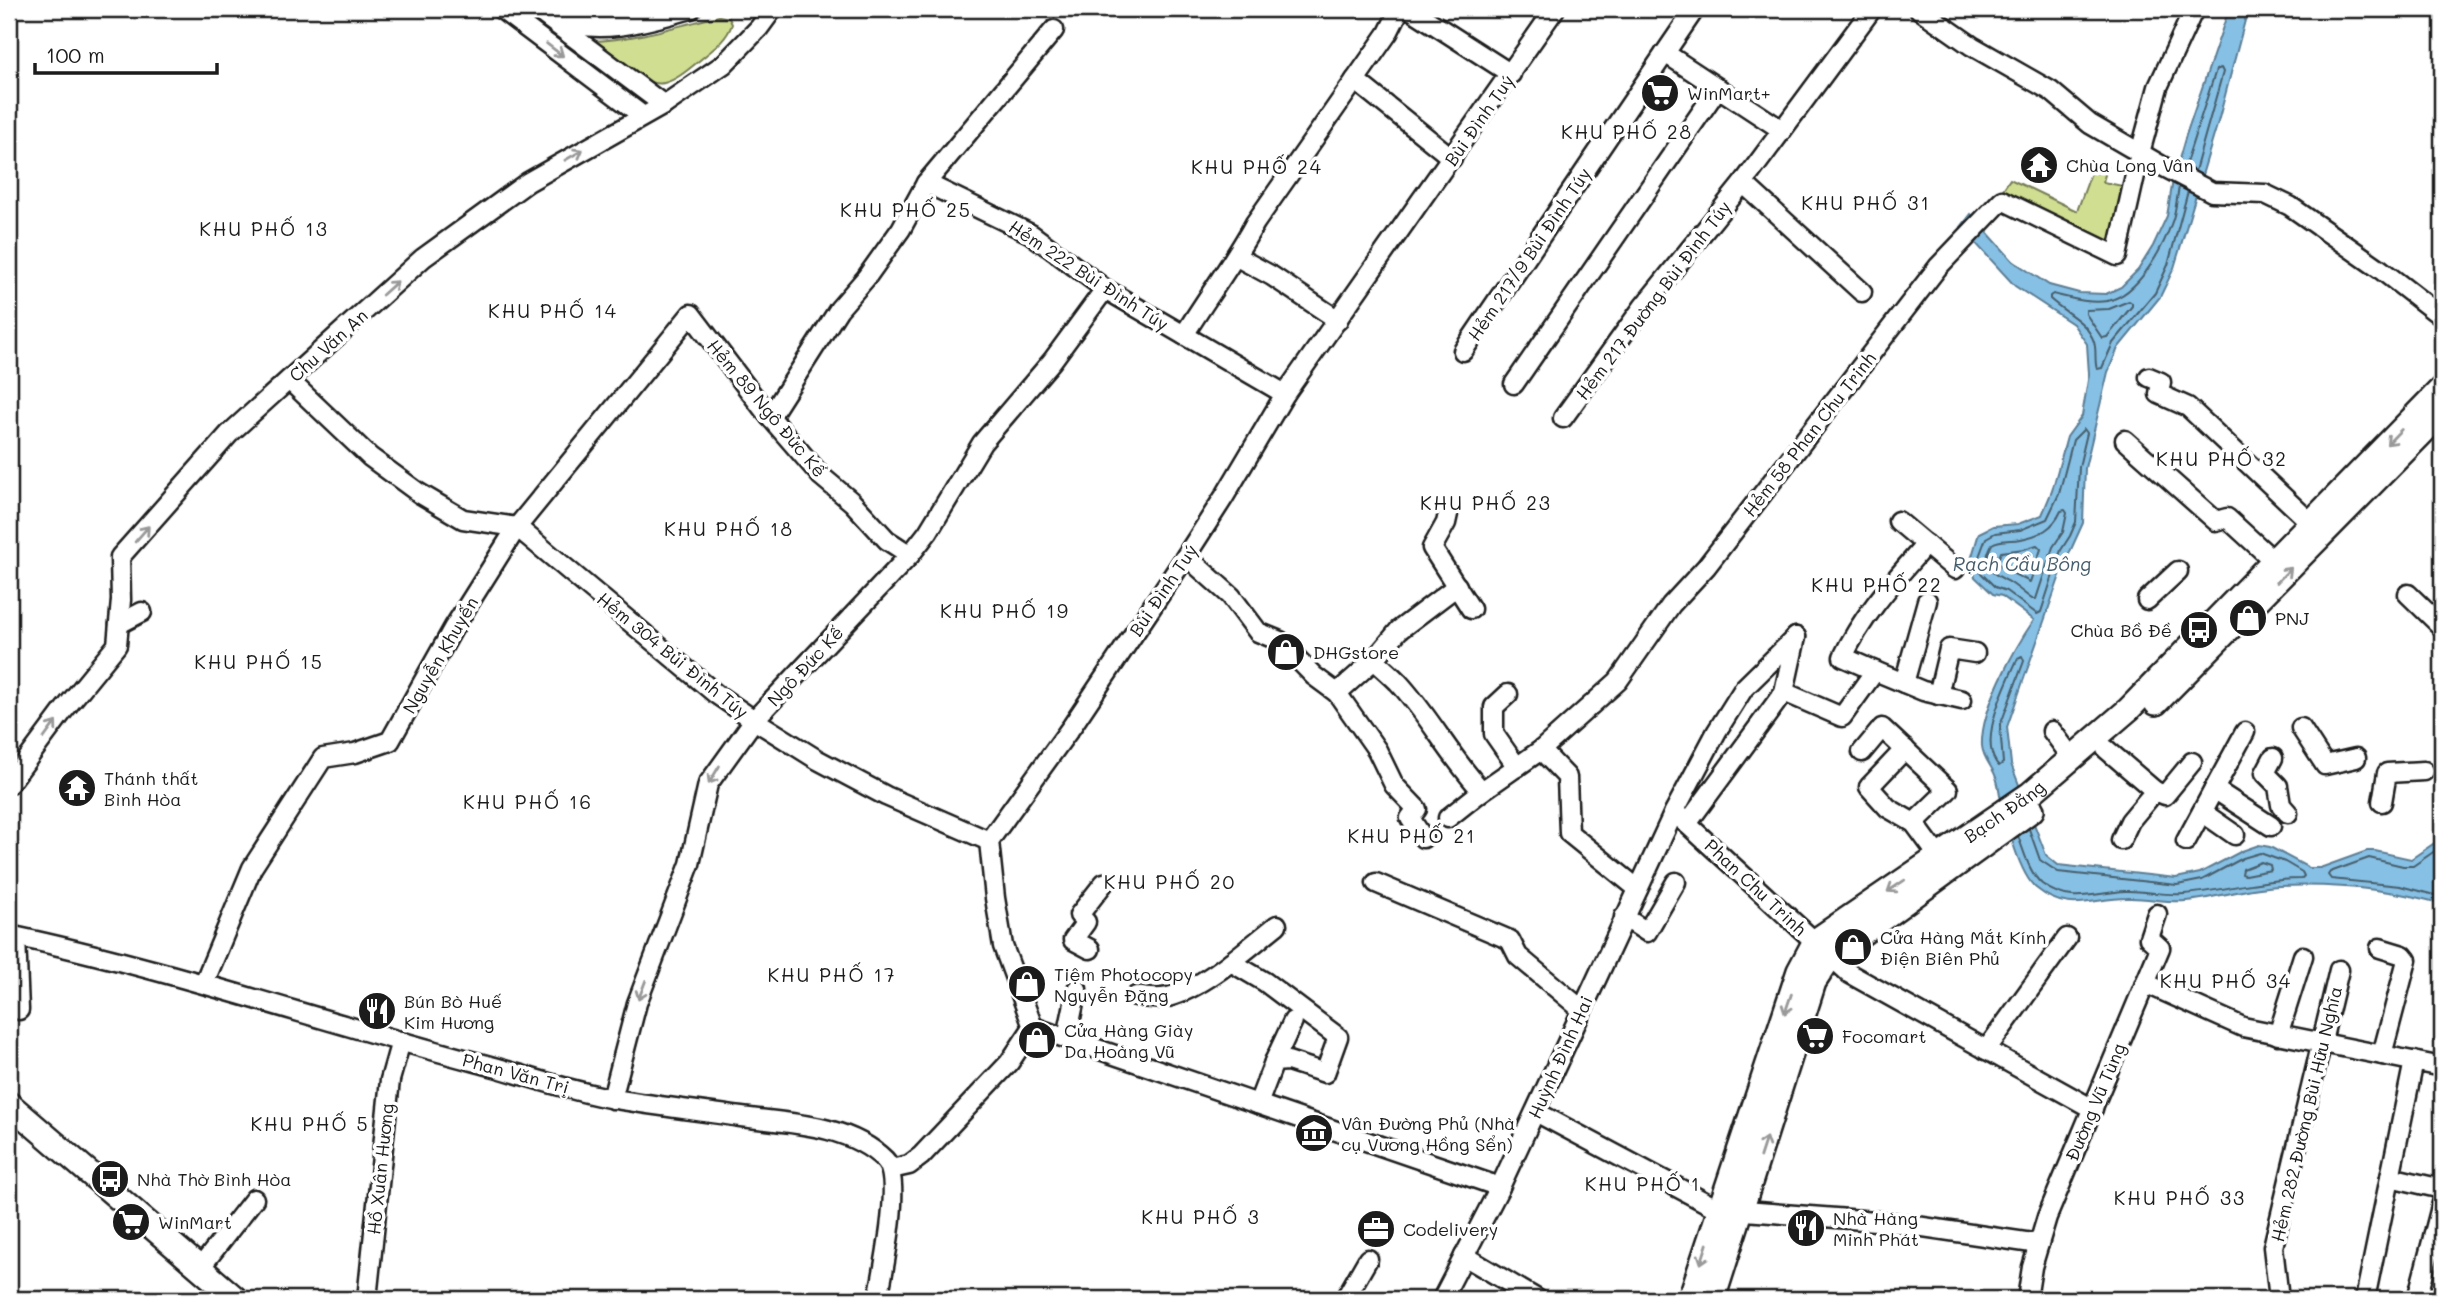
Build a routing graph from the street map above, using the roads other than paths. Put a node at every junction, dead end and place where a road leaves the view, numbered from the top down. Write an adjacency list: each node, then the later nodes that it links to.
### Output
1 (501, 9): 18 (street, one-way to 18)
2 (691, 9): 11 (street)
3 (772, 9): 17 (street, Chu Văn An)
4 (1400, 9): 14 (street)
5 (1410, 9): 15 (street)
6 (1555, 9): 15 (street, Bùi Đình Tuý)
7 (1695, 9): 13 (street, Hẻm 217/9 Bùi Đình Túy)
8 (1872, 9): 19 (street, Hẻm 217 Đường Bùi Đình Túy)
9 (1919, 9): 20 (street)
10 (2194, 9): 20 (street)
11 (541, 12): 17 (street)
12 (1054, 30): 22 (street)
13 (1665, 53): 16 (street); 31 (street, Hẻm 217/9 Bùi Đình Túy)
14 (1359, 73): 21 (street); 24 (street)
15 (1511, 74): 21 (street, Bùi Đình Tuý)
16 (1718, 89): 19 (street); 34 (street)
17 (664, 104): 18 (street, Chu Văn An)
18 (643, 116): 33 (street, Chu Văn An, one-way to 18)
19 (1782, 130): 23 (street, Hẻm 217 Đường Bùi Đình Túy)
20 (2140, 153): 28 (street); 74 (street, Hẻm 58 Phan Chu Trinh)
21 (1452, 158): 29 (street, Bùi Đình Tuý)
22 (926, 183): 25 (street, Hẻm 222 Bùi Đình Túy); 38 (street)
23 (1743, 183): 26 (street); 39 (street, Hẻm 217 Đường Bùi Đình Túy)
24 (1237, 257): 29 (street); 30 (street)
25 (1105, 289): 30 (street, Hẻm 222 Bùi Đình Túy); 46 (street, Ngô Đức Kế)
26 (1862, 292)
27 (691, 314): 38 (street, Hẻm 89 Ngô Đức Kế); 43 (street, Nguyễn Khuyến)
28 (2442, 317)
29 (1338, 320): 36 (street, Bùi Đình Tuý)
30 (1184, 335): 36 (street, Hẻm 222 Bùi Đình Túy)
31 (1463, 351)
32 (2149, 377): 44 (street)
33 (289, 380): 43 (street); 57 (street, Chu Văn An, one-way to 33)
34 (1514, 384)
35 (2442, 388): 44 (main road, Bạch Đằng, one-way to 44)
36 (1285, 394): 47 (street, Bùi Đình Tuý)
37 (2442, 413): 44 (main road, Bạch Đằng)
38 (770, 417): 46 (street, Hẻm 89 Ngô Đức Kế)
39 (1563, 418)
40 (2125, 440): 48 (street)
41 (1448, 514): 51 (street)
42 (1898, 521): 45 (street)
43 (517, 527): 68 (street, Hẻm 304 Bùi Đình Túy); 116 (street, Nguyễn Khuyến)
44 (2317, 529): 48 (main road, Bạch Đằng); 73 (main road, Bạch Đằng, one-way to 44)
45 (1926, 544): 49 (street); 61 (street)
46 (910, 555): 68 (street, Ngô Đức Kế)
47 (1186, 556): 64 (street); 97 (street, Bùi Đình Tuý)
48 (2274, 561): 76 (main road, Bạch Đằng)
49 (1955, 569)
50 (2178, 571): 53 (street)
51 (1457, 586): 55 (street); 60 (street)
52 (2408, 594): 58 (street)
53 (2147, 600)
54 (1927, 601): 62 (street)
55 (1471, 609)
56 (142, 612): 57 (street)
57 (119, 624): 82 (street, Chu Văn An, one-way to 57)
58 (2442, 627)
59 (1975, 653): 66 (street)
60 (1374, 660): 64 (street); 84 (street)
61 (1875, 671): 62 (street); 63 (street)
62 (1904, 683): 66 (street)
63 (1784, 692): 91 (street); 91 (street)
64 (1337, 693): 96 (street)
65 (1508, 694): 80 (street)
66 (1938, 695): 67 (street)
67 (1962, 700)
68 (754, 720): 97 (street, Hẻm 304 Bùi Đình Túy); 133 (street, Ngô Đức Kế, one-way to 133)
69 (2301, 728): 78 (street)
70 (2052, 731): 76 (street)
71 (2245, 732): 83 (street)
72 (1905, 749): 75 (street); 92 (street); 92 (street)
73 (2106, 749): 85 (street); 86 (main road, Bạch Đằng)
74 (1541, 750): 80 (street, Hẻm 58 Phan Chu Trinh); 104 (street)
75 (1863, 752)
76 (2072, 758): 86 (main road, Bạch Đằng)
77 (2273, 758): 89 (street)
78 (2356, 758)
79 (2192, 762): 85 (street)
80 (1517, 766): 84 (street, Hẻm 58 Phan Chu Trinh)
81 (2424, 771): 87 (street)
82 (9, 784)
83 (2214, 789): 88 (street); 93 (street)
84 (1482, 790): 90 (street, Hẻm 58 Phan Chu Trinh)
85 (2155, 791): 98 (street)
86 (2034, 800): 94 (main road, Bạch Đằng)
87 (2382, 802)
88 (2202, 812): 95 (street); 99 (street)
89 (2288, 813)
90 (1448, 818)
91 (1681, 818): 104 (street, Huỳnh Đình Hai); 110 (street, Phan Chu Trinh)
92 (1914, 824): 100 (street)
93 (2271, 826)
94 (1996, 827): 100 (main road, Bạch Đằng); 110 (main road, Bạch Đằng)
95 (2235, 835)
96 (1423, 838)
97 (989, 841): 123 (street)
98 (2122, 841)
99 (2186, 841)
100 (1939, 857): 110 (main road, Bạch Đằng, one-way to 110)
101 (1676, 882): 106 (street)
102 (1104, 883): 112 (street)
103 (1376, 883): 120 (street)
104 (1638, 889): 106 (street, Huỳnh Đình Hai)
105 (2157, 914): 117 (street, Đường Vũ Tùng)
106 (1624, 917): 120 (street, Huỳnh Đình Hai)
107 (1276, 925): 114 (street)
108 (12, 936): 116 (street, Phan Văn Trị); 121 (street)
109 (2067, 938): 128 (street)
110 (1823, 948): 128 (street, Phan Chu Trinh); 144 (main road, Bạch Đằng, one-way to 144); 145 (main road, Bạch Đằng, one-way to 110)
111 (2380, 948): 129 (street)
112 (1090, 949)
113 (2303, 956): 124 (street)
114 (1231, 962): 119 (street); 131 (street)
115 (2339, 970): 127 (street, Hẻm 282 Đường Bùi Hữu Nghĩa)
116 (204, 983): 126 (street, Phan Văn Trị)
117 (2145, 983): 124 (street); 136 (street, Đường Vũ Tùng)
118 (1077, 989): 125 (street)
119 (1136, 996)
120 (1581, 1009): 137 (street, Huỳnh Đình Hai)
121 (19, 1010)
122 (1293, 1021): 131 (street)
123 (1033, 1027): 125 (street); 138 (street)
124 (2278, 1034): 127 (street)
125 (1067, 1037): 135 (street)
126 (401, 1041): 133 (street, Phan Văn Trị); 151 (street, Hồ Xuân Hương)
127 (2322, 1043): 129 (street); 159 (street, Hẻm 282 Đường Bùi Hữu Nghĩa)
128 (1986, 1050): 136 (street, Phan Chu Trinh)
129 (2382, 1055): 130 (street)
130 (2414, 1061): 132 (street); 139 (street)
131 (1274, 1062): 135 (street)
132 (2442, 1067)
133 (612, 1099): 138 (street, Phan Văn Trị)
134 (9, 1104): 149 (main road)
135 (1258, 1104): 140 (street)
136 (2093, 1109): 146 (street, Đường Vũ Tùng)
137 (1536, 1112): 140 (street, Huỳnh Đình Hai); 144 (street)
138 (891, 1169): 152 (street)
139 (2390, 1177): 141 (street); 160 (street)
140 (1500, 1187): 147 (street, Huỳnh Đình Hai)
141 (2442, 1189)
142 (254, 1199): 149 (street)
143 (2442, 1203): 161 (street)
144 (1718, 1209): 145 (street); 156 (main road, Bạch Đằng, one-way to 156)
145 (1742, 1212): 146 (street); 157 (main road, Bạch Đằng)
146 (2039, 1244): 158 (street, Đường Vũ Tùng)
147 (1464, 1256): 154 (street, Huỳnh Đình Hai); 155 (street)
148 (1367, 1259): 153 (street)
149 (200, 1268): 150 (main road)
150 (236, 1299)
151 (367, 1299)
152 (878, 1299)
153 (1345, 1299)
154 (1442, 1299)
155 (1537, 1299)
156 (1690, 1299)
157 (1713, 1299)
158 (2026, 1299)
159 (2279, 1299)
160 (2365, 1299)
161 (2417, 1299)

